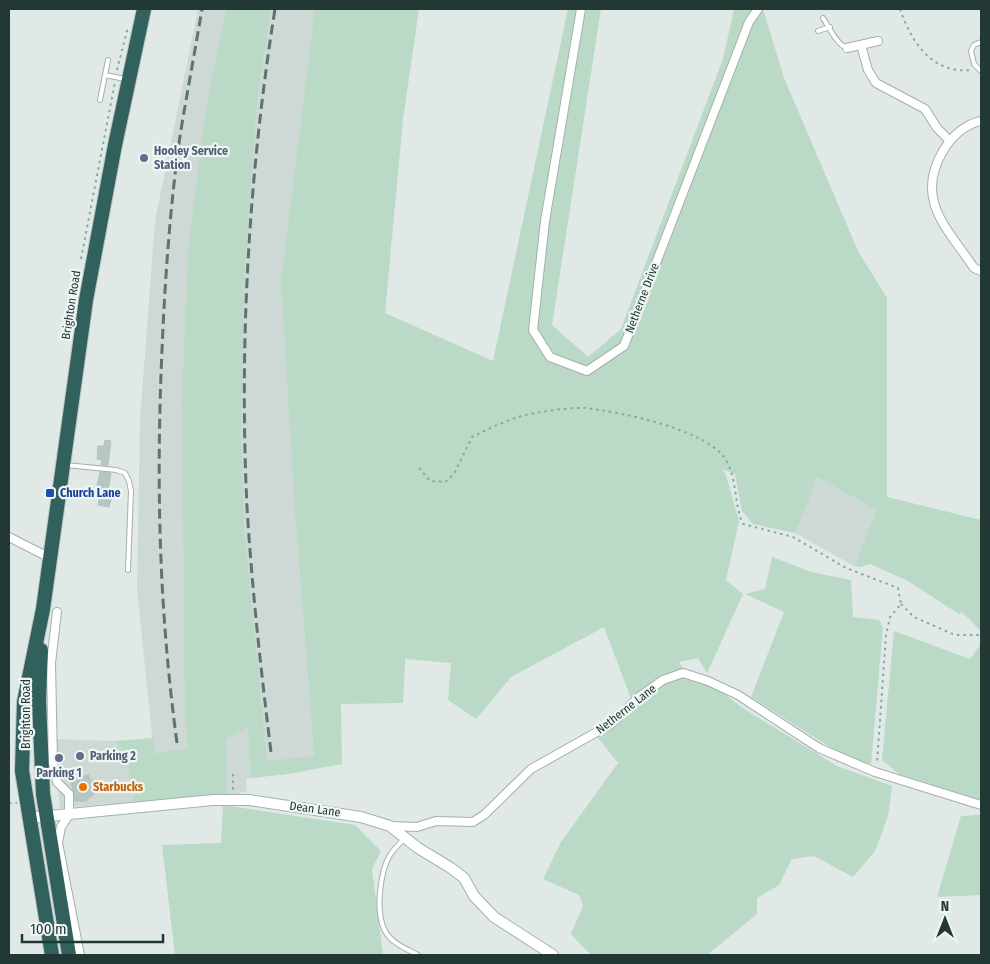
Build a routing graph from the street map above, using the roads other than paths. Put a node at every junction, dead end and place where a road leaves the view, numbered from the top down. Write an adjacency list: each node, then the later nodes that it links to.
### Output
1 (144, 9): 14 (highway, Brighton Road)
2 (581, 9): 3 (street, Netherne Drive)
3 (758, 9)
4 (823, 18): 5 (lane)
5 (830, 27): 6 (lane); 10 (lane)
6 (818, 31)
7 (878, 42): 9 (street)
8 (981, 42): 12 (lane)
9 (862, 45): 10 (street); 17 (street)
10 (846, 48)
11 (108, 60): 13 (lane)
12 (981, 71)
13 (105, 75): 14 (lane); 15 (lane)
14 (129, 80): 19 (highway, Brighton Road)
15 (100, 100)
16 (981, 121): 17 (street)
17 (949, 140): 18 (street)
18 (975, 271)
19 (63, 465): 21 (highway, Brighton Road); 22 (lane)
20 (9, 536): 21 (street)
21 (50, 558): 23 (highway, Brighton Road)
22 (128, 570)
23 (50, 611): 24 (highway, Brighton Road); 27 (highway, Brighton Road)
24 (46, 734): 26 (street, Brighton Road); 28 (highway, Brighton Road)
25 (981, 805): 29 (street, Netherne Lane)
26 (69, 815): 28 (street, Dean Lane); 29 (street, Dean Lane); 31 (street)
27 (29, 818): 28 (street, Dean Lane); 33 (highway, Brighton Road)
28 (46, 818): 32 (highway, Brighton Road)
29 (390, 826): 30 (street, Dean Lane)
30 (405, 838): 36 (lane); 37 (street, Dean Lane)
31 (58, 843): 32 (street); 35 (street)
32 (52, 857): 34 (highway, Brighton Road)
33 (52, 955)
34 (69, 955)
35 (80, 955)
36 (418, 955)
37 (553, 955)

